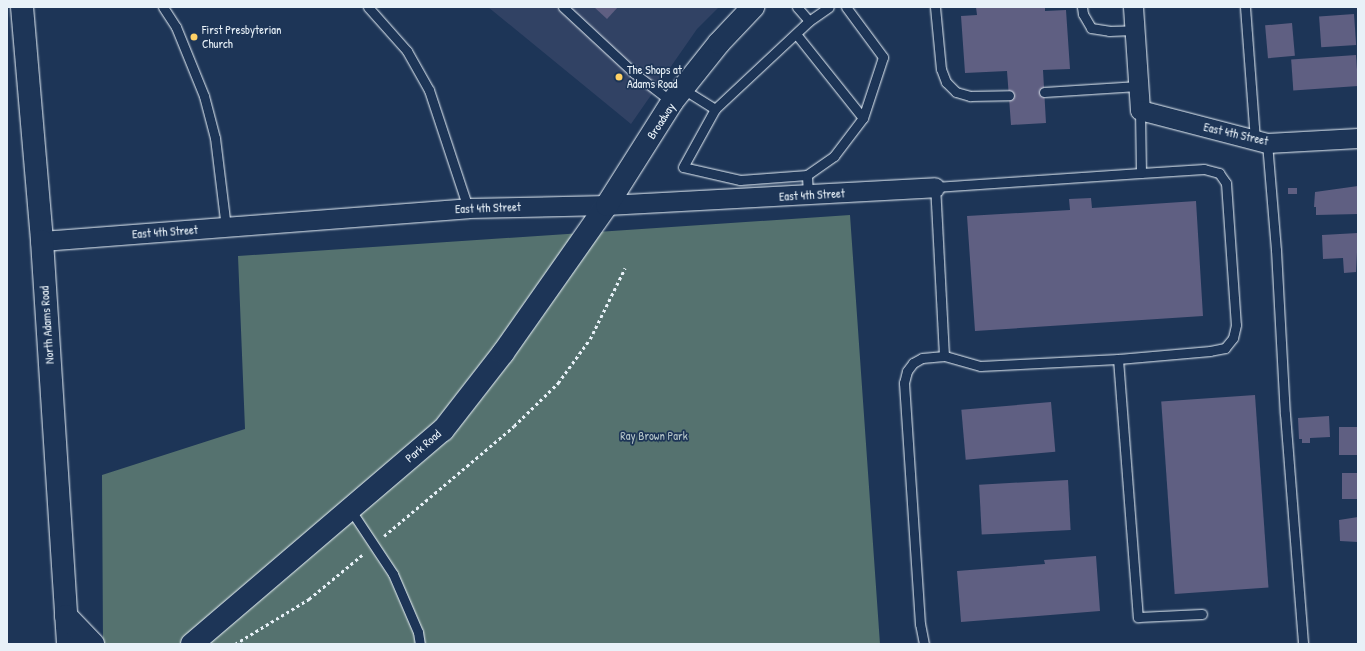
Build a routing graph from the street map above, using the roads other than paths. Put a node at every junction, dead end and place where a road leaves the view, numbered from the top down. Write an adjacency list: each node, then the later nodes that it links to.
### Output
1 (22, 7): 32 (street, North Adams Road)
2 (163, 7): 31 (lane)
3 (368, 7): 30 (lane)
4 (563, 7): 19 (lane)
5 (753, 7): 19 (street, Broadway)
6 (797, 7): 13 (lane)
7 (830, 7): 13 (lane)
8 (846, 7): 22 (lane)
9 (935, 7): 18 (lane)
10 (1082, 7): 14 (lane)
11 (1133, 7): 14 (street)
12 (1245, 7): 24 (lane)
13 (809, 21): 15 (lane)
14 (1134, 30): 16 (street)
15 (796, 34): 20 (lane); 22 (lane)
16 (1138, 86): 17 (lane); 21 (street)
17 (1044, 92)
18 (1009, 94)
19 (678, 96): 20 (lane); 29 (street, Broadway)
20 (715, 108): 26 (lane)
21 (1140, 110): 24 (street, East 4th Street); 25 (lane)
22 (863, 118): 26 (lane)
23 (1358, 138): 24 (street, East 4th Street)
24 (1261, 141): 43 (lane)
25 (1141, 173): 27 (lane); 34 (lane)
26 (807, 175): 28 (lane)
27 (935, 187): 28 (street, East 4th Street); 33 (lane)
28 (808, 195): 29 (street, East 4th Street)
29 (607, 205): 30 (street, East 4th Street); 35 (street, Park Road)
30 (468, 208): 31 (street, East 4th Street)
31 (226, 227): 32 (street, East 4th Street)
32 (42, 241): 37 (street, North Adams Road)
33 (944, 356): 34 (lane); 42 (lane)
34 (1118, 359): 36 (lane)
35 (350, 509): 40 (street, Park Road); 41 (lane)
36 (1202, 614)
37 (66, 616): 38 (street, North Adams Road); 39 (street)
38 (68, 644)
39 (92, 644)
40 (192, 644)
41 (420, 644)
42 (924, 644)
43 (1303, 644)

